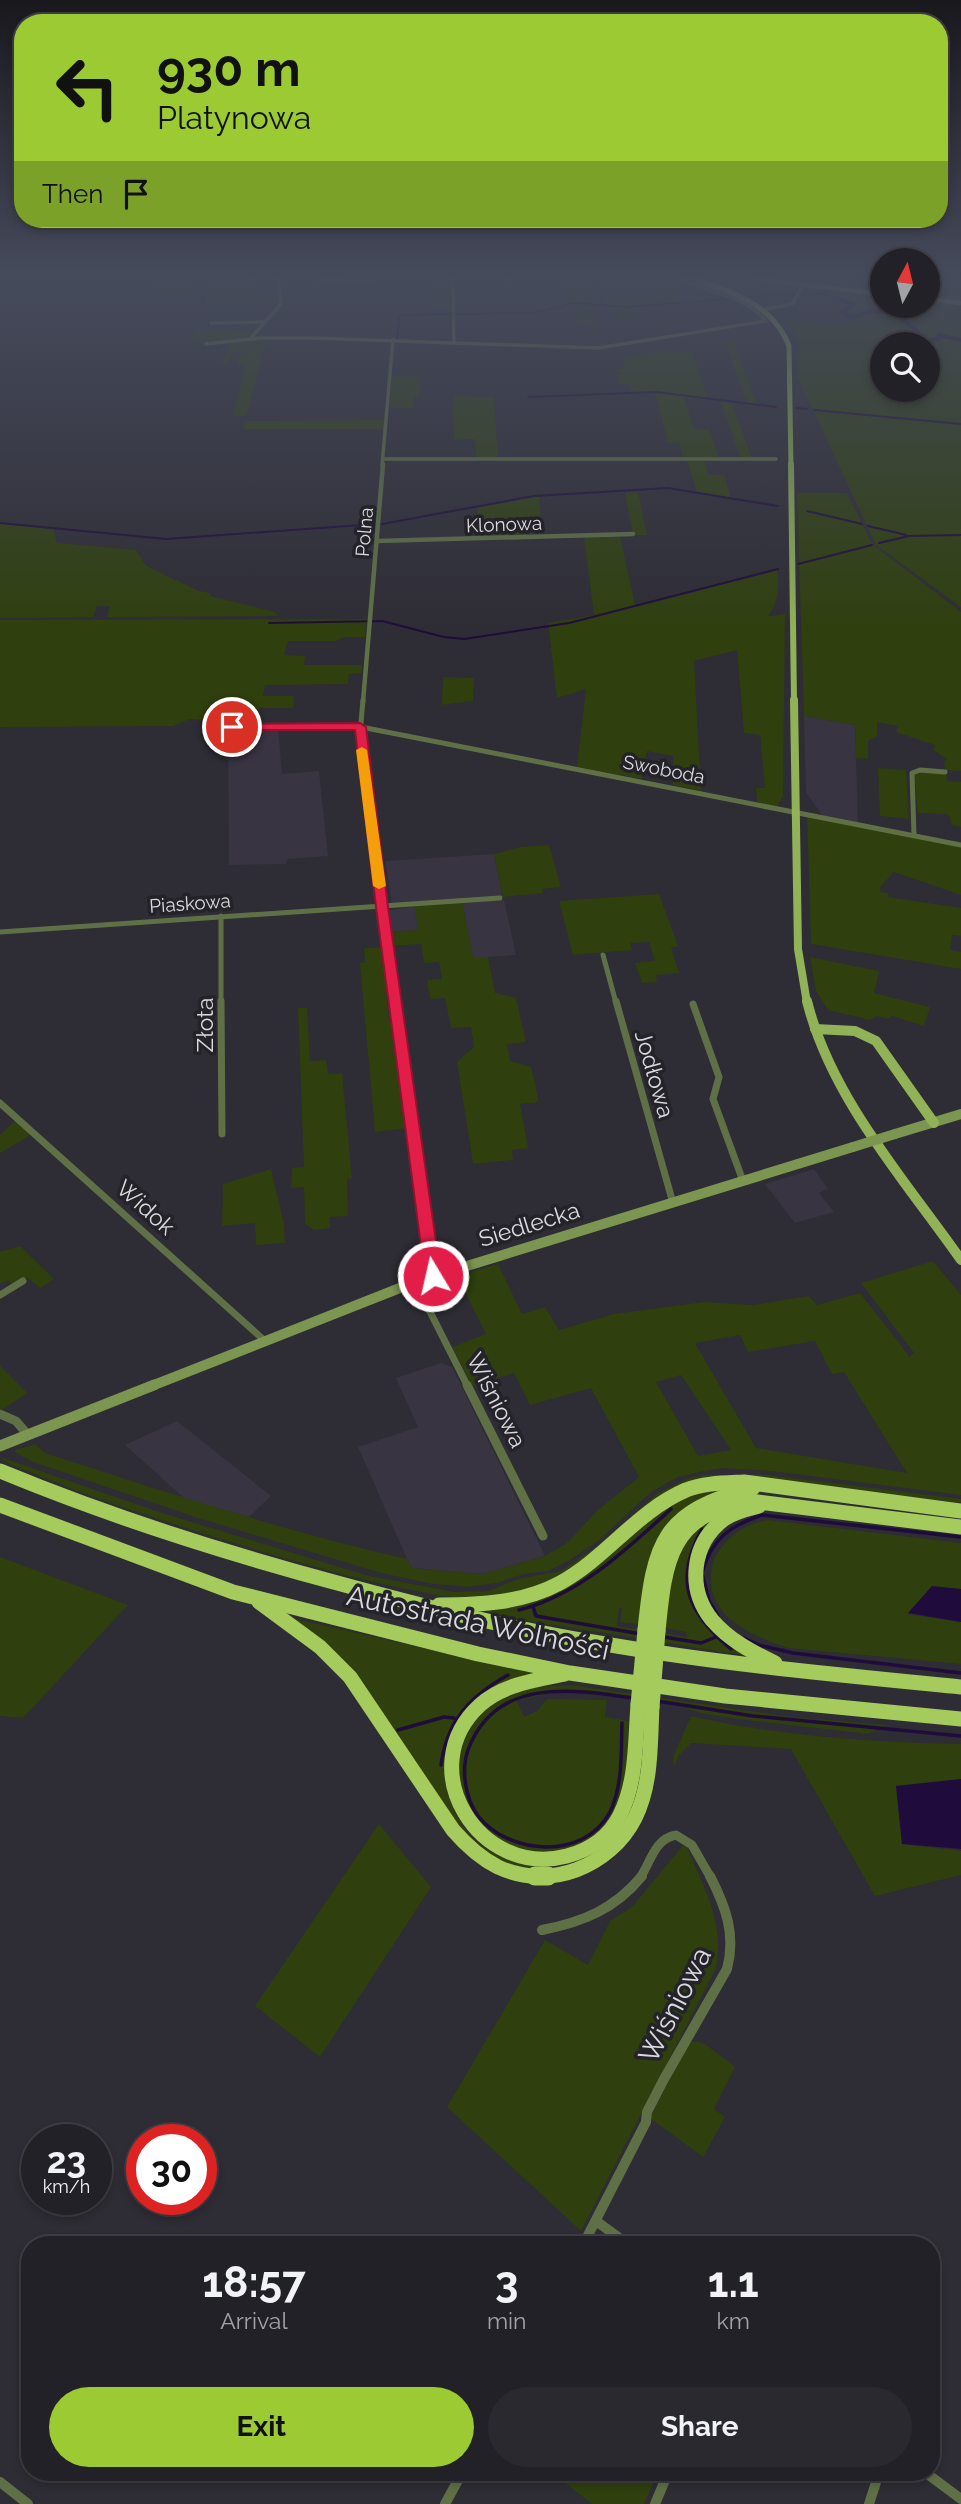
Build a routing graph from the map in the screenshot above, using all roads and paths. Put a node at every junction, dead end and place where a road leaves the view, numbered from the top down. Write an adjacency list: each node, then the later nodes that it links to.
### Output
1 (389, 397): 3 (street, Polna)
2 (790, 397): 10 (main road)
3 (384, 459): 4 (street); 6 (street, Polna)
4 (776, 459)
5 (633, 534): 6 (street, Klonowa)
6 (377, 541): 8 (street, Polna)
7 (232, 727): 8 (street, Swoboda)
8 (360, 727): 10 (street, Swoboda); 14 (street, Polna)
9 (944, 772): 11 (street)
10 (795, 811): 11 (street, Swoboda); 19 (main road)
11 (914, 835): 12 (street, Swoboda)
12 (961, 845)
13 (500, 898): 14 (street, Piaskowa)
14 (382, 907): 15 (street, Piaskowa); 27 (street, Polna)
15 (221, 916): 16 (street, Piaskowa); 23 (street, Złota)
16 (0, 932)
17 (603, 955): 25 (street, Jodłowa)
18 (693, 1004): 24 (street)
19 (816, 1029): 22 (main road); 26 (main road)
20 (0, 1103): 31 (street, Widok)
21 (961, 1114): 22 (main road, Siedlecka)
22 (934, 1123): 24 (main road, Siedlecka, bridge)
23 (222, 1134)
24 (743, 1181): 25 (main road, Siedlecka)
25 (673, 1203): 27 (main road, Siedlecka)
26 (961, 1260)
27 (433, 1276): 29 (main road, Siedlecka)
28 (23, 1281): 30 (street)
29 (415, 1282): 31 (main road, Siedlecka); 41 (street, Wiśniowa)
30 (0, 1295)
31 (265, 1341): 33 (main road, Siedlecka)
32 (0, 1414): 33 (street)
33 (28, 1435): 34 (main road, Siedlecka)
34 (0, 1446)
35 (0, 1471): 43 (highway, Autostrada Wolności)
36 (760, 1486): 39 (highway); 43 (highway); 44 (highway)
37 (766, 1504): 40 (highway); 44 (highway); 45 (highway)
38 (0, 1505): 42 (highway, Autostrada Wolności)
39 (961, 1511)
40 (961, 1527)
41 (542, 1536)
42 (256, 1600): 46 (highway, Autostrada Wolności); 48 (highway)
43 (418, 1605): 45 (highway, Autostrada Wolności)
44 (652, 1631): 48 (highway, bridge)
45 (785, 1668): 47 (highway, Autostrada Wolności)
46 (570, 1673): 48 (highway); 49 (highway, Autostrada Wolności)
47 (961, 1687)
48 (645, 1706)
49 (961, 1719)
50 (542, 1930): 51 (street, Wiśniowa)
51 (596, 2221): 52 (street, Wiśniowa); 53 (street)
52 (588, 2236)
53 (617, 2236)
54 (458, 2481): 61 (street)
55 (665, 2481): 62 (street)
56 (876, 2481): 63 (street)
57 (937, 2481): 59 (street)
58 (0, 2482): 60 (street)
59 (961, 2499)
60 (28, 2504)
61 (445, 2504)
62 (655, 2504)
63 (869, 2504)

